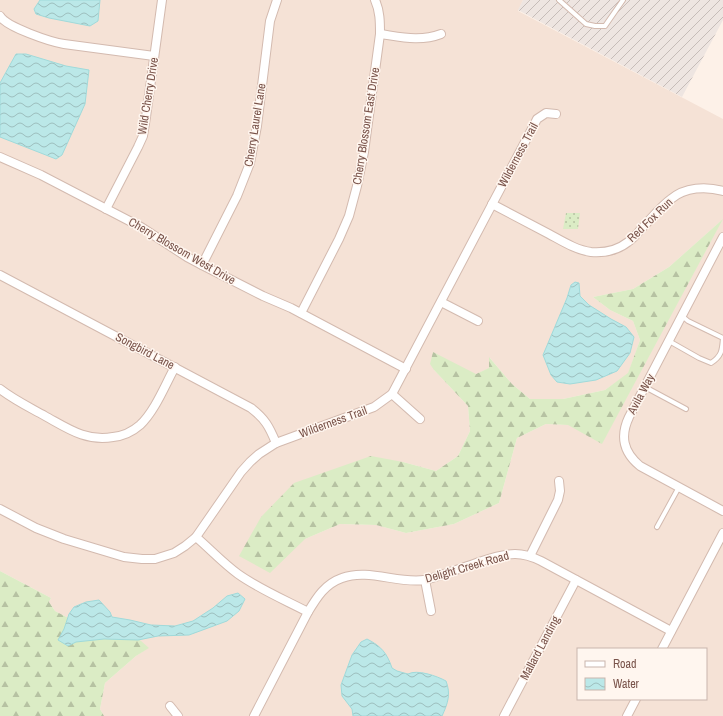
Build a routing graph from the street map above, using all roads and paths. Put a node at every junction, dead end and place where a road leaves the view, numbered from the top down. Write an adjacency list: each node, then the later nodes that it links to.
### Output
1 (162, 0): 9 (street, Wild Cherry Drive)
2 (277, 0): 16 (street, Cherry Laurel Lane)
3 (375, 0): 7 (street, Cherry Blossom East Drive)
4 (559, 0): 5 (lane)
5 (623, 0)
6 (1, 19): 9 (street)
7 (380, 34): 8 (street); 19 (street, Cherry Blossom East Drive)
8 (441, 34)
9 (154, 56): 14 (street, Wild Cherry Drive)
10 (556, 114): 13 (street, Wilderness Trail)
11 (0, 157): 14 (street, Cherry Blossom West Drive)
12 (723, 191): 13 (street, Red Fox Run)
13 (492, 204): 18 (street, Wilderness Trail)
14 (106, 209): 16 (street, Cherry Blossom West Drive)
15 (723, 237): 20 (street, Avila Way)
16 (202, 265): 19 (street, Cherry Blossom West Drive)
17 (0, 275): 23 (street, Songbird Lane)
18 (441, 302): 21 (street); 24 (street, Wilderness Trail)
19 (301, 313): 24 (street, Cherry Blossom West Drive)
20 (682, 316): 22 (street, Avila Way); 22 (lane)
21 (478, 321)
22 (669, 340): 25 (street, Avila Way)
23 (175, 367): 26 (street); 30 (street, Songbird Lane)
24 (406, 369): 27 (street, Wilderness Trail)
25 (644, 387): 28 (lane); 32 (street, Avila Way)
26 (0, 389)
27 (392, 394): 29 (street); 30 (street, Wilderness Trail)
28 (686, 409)
29 (420, 419)
30 (276, 443): 37 (street, Wilderness Trail)
31 (559, 480): 38 (street)
32 (679, 487): 34 (street, Avila Way); 35 (lane)
33 (0, 508): 37 (street, Wilderness Trail)
34 (722, 509)
35 (657, 527)
36 (723, 533): 43 (street)
37 (196, 537): 42 (street)
38 (530, 556): 39 (street, Delight Creek Road); 40 (street, Delight Creek Road)
39 (425, 580): 41 (street); 42 (street, Delight Creek Road)
40 (576, 580): 43 (street, Delight Creek Road); 49 (street, Mallard Landing)
41 (431, 611)
42 (308, 612): 48 (street, Delight Creek Road)
43 (671, 631): 44 (street)
44 (662, 648)
45 (635, 700): 50 (street)
46 (170, 706): 47 (street)
47 (178, 716)
48 (254, 716)
49 (504, 716)
50 (627, 716)

